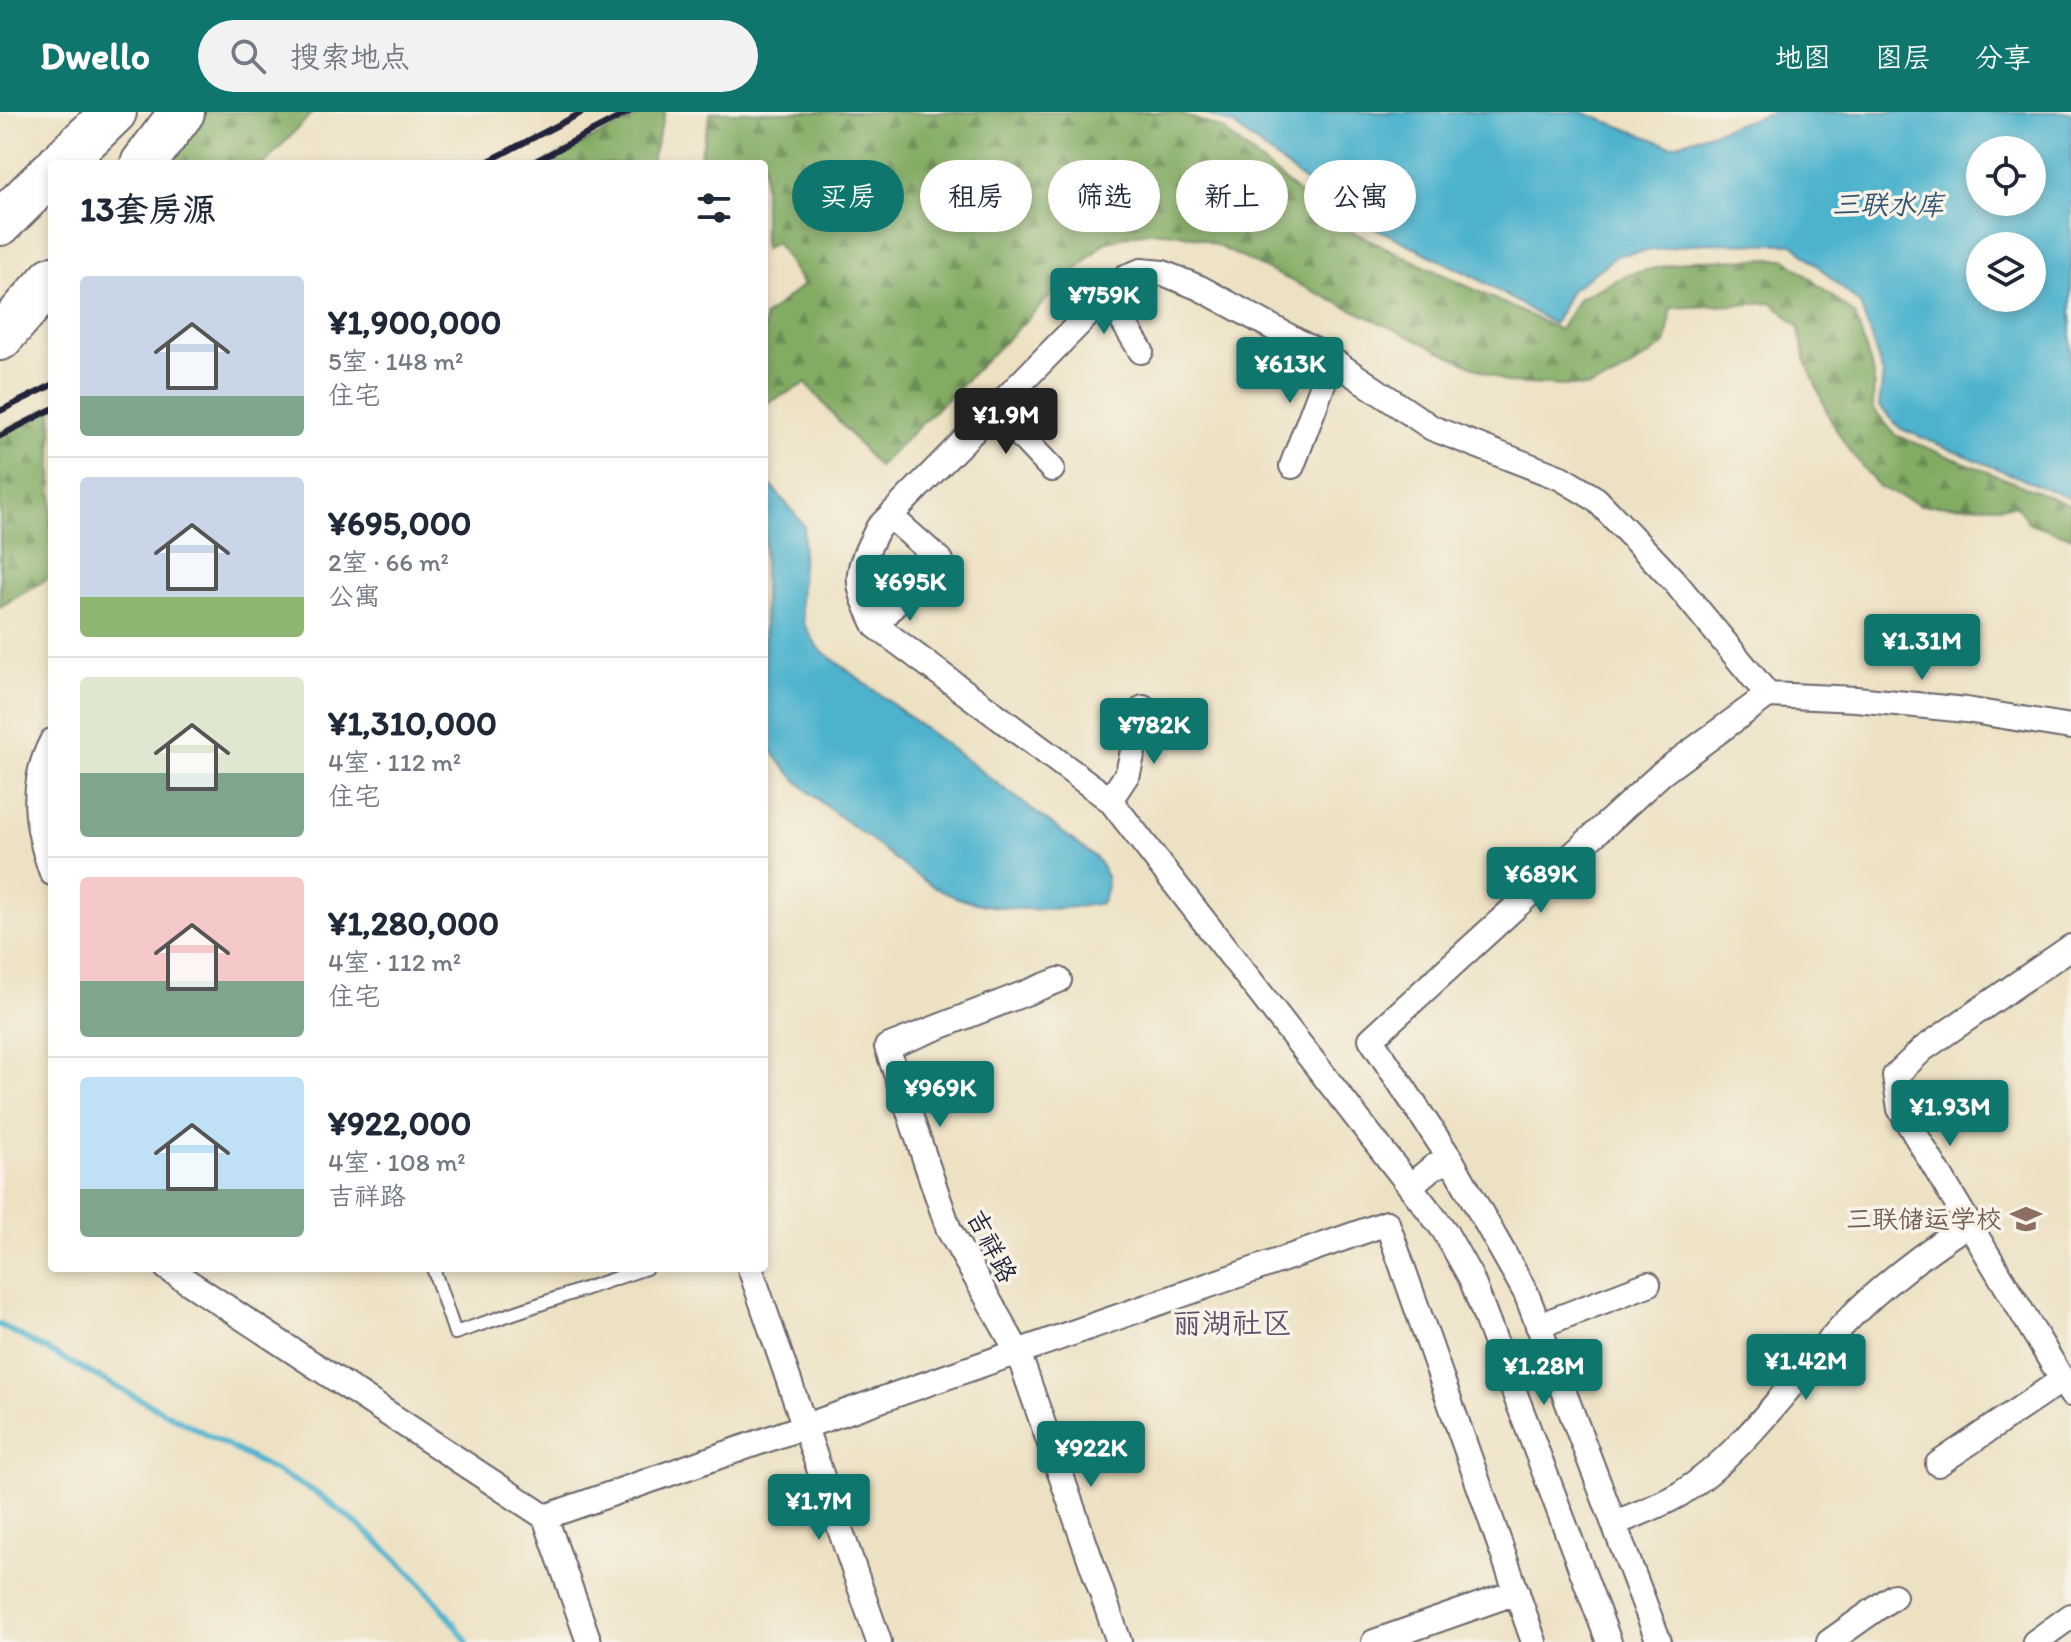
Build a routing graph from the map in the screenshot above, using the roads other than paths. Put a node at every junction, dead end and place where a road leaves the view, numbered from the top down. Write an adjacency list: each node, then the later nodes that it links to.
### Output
1 (114, 112): 3 (highway)
2 (182, 112): 4 (highway)
3 (64, 160)
4 (146, 160)
5 (48, 176): 6 (highway)
6 (0, 223)
7 (48, 284): 9 (highway)
8 (1107, 295): 10 (street); 11 (street); 12 (street)
9 (0, 338)
10 (1141, 351)
11 (1332, 360): 13 (street); 19 (street)
12 (995, 409): 14 (street); 15 (street)
13 (1292, 466)
14 (1052, 469)
15 (890, 516): 16 (street); 18 (street)
16 (941, 561)
17 (908, 589): 18 (street)
18 (876, 626): 23 (street)
19 (1768, 695): 21 (street); 27 (street)
20 (1143, 708): 23 (street)
21 (2071, 727)
22 (48, 750): 24 (street)
23 (1110, 800): 28 (street)
24 (48, 860)
25 (2071, 947): 29 (street)
26 (1059, 980): 36 (street, 吉祥路)
27 (1451, 1160): 28 (street); 35 (street)
28 (1411, 1185): 50 (street)
29 (1968, 1224): 37 (street); 41 (street)
30 (173, 1272): 40 (street)
31 (434, 1272): 32 (lane)
32 (634, 1272)
33 (751, 1272): 38 (street)
34 (1648, 1284): 35 (street)
35 (1538, 1326): 41 (street)
36 (1018, 1352): 38 (street); 42 (street); 47 (street, 吉祥路)
37 (2067, 1387): 39 (street)
38 (804, 1427): 40 (street); 46 (street)
39 (1938, 1464)
40 (545, 1517): 45 (street)
41 (1614, 1524): 51 (street)
42 (1517, 1592): 48 (street); 49 (street)
43 (1894, 1596): 52 (street)
44 (2071, 1616): 53 (street)
45 (589, 1642)
46 (879, 1642)
47 (1119, 1642)
48 (1374, 1642)
49 (1534, 1642)
50 (1609, 1642)
51 (1659, 1642)
52 (1829, 1642)
53 (2035, 1642)

